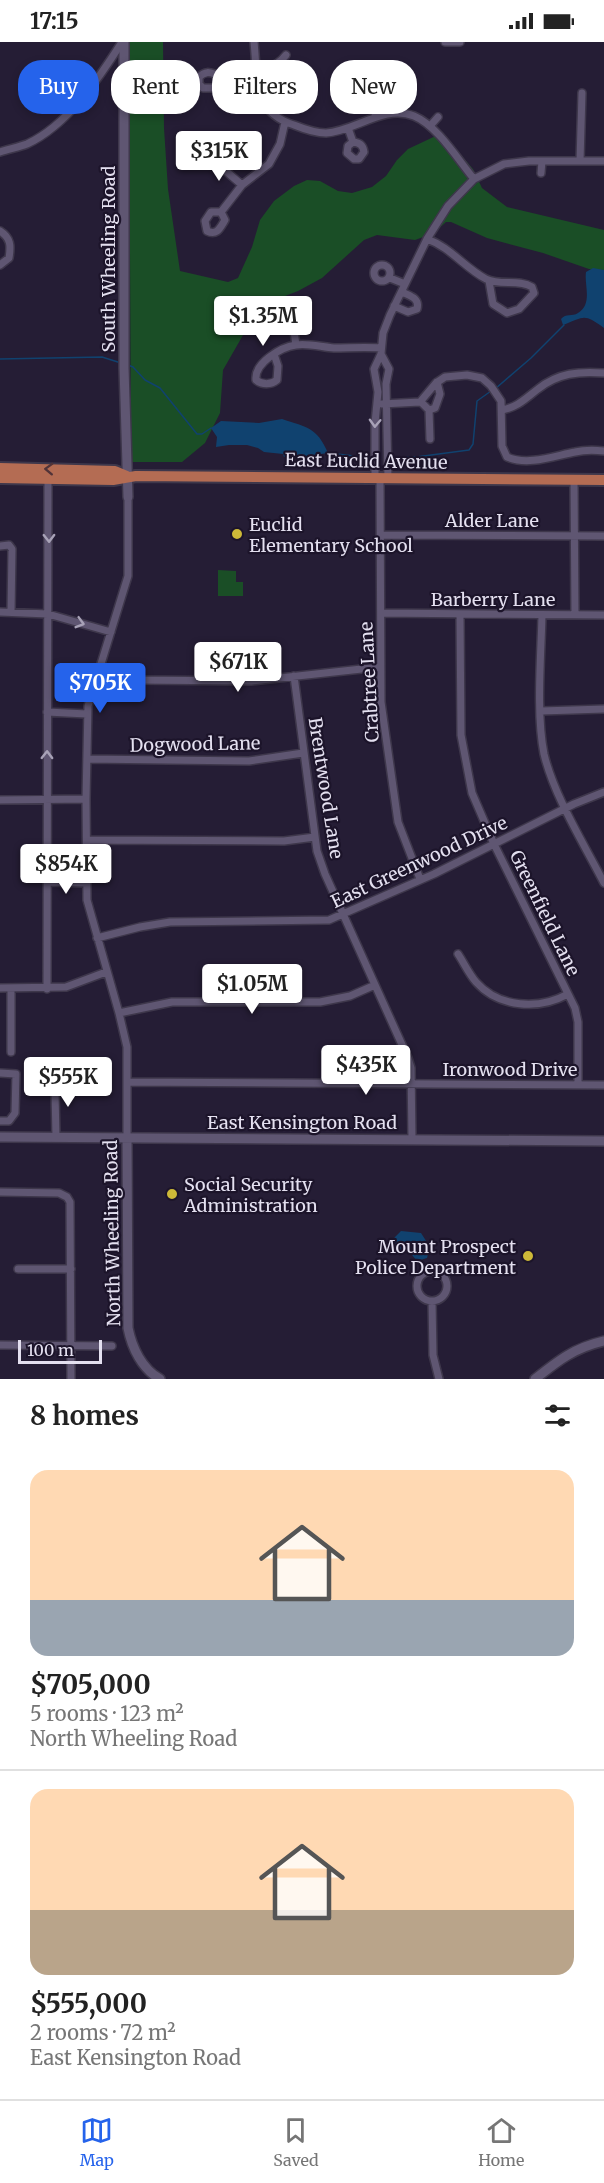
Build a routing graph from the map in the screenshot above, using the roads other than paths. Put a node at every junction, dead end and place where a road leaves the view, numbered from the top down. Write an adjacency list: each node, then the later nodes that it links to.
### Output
1 (123, 42): 17 (street); 46 (street, South Wheeling Road)
2 (254, 42): 6 (street)
3 (445, 42): 4 (street)
4 (460, 42)
5 (286, 55): 7 (street)
6 (256, 60)
7 (281, 60)
8 (582, 93): 21 (street)
9 (272, 114): 13 (street)
10 (375, 114): 11 (street)
11 (376, 117): 14 (street); 15 (street)
12 (438, 117): 14 (street)
13 (285, 122): 15 (street); 24 (street)
14 (430, 126): 23 (street)
15 (348, 128): 16 (street)
16 (353, 142)
17 (0, 152)
18 (213, 160): 24 (street)
19 (542, 160): 21 (street); 22 (street); 23 (street)
20 (604, 161): 21 (street)
21 (580, 162)
22 (541, 173)
23 (474, 179): 27 (street)
24 (242, 184): 25 (street)
25 (221, 212)
26 (0, 231): 28 (street)
27 (427, 239): 30 (street); 31 (street)
28 (0, 265)
29 (390, 278): 31 (street)
30 (489, 281): 30 (street)
31 (403, 288): 32 (street); 32 (street)
32 (394, 306): 35 (street)
33 (294, 331): 34 (street)
34 (296, 345): 35 (street); 36 (street)
35 (381, 351): 40 (street); 47 (street, one-way to 47)
36 (274, 354)
37 (604, 373): 42 (street)
38 (437, 382): 39 (street); 41 (street); 42 (street)
39 (421, 402): 40 (street); 41 (street)
40 (384, 404): 47 (street)
41 (429, 410): 43 (street)
42 (502, 410): 44 (street)
43 (430, 439)
44 (604, 451)
45 (0, 468): 46 (main road, East Euclid Avenue, one-way to 45)
46 (127, 476): 47 (main road, East Euclid Avenue); 50 (main road, East Euclid Avenue); 52 (street, North Wheeling Road)
47 (381, 477): 51 (main road, East Euclid Avenue); 53 (street, Crabtree Lane)
48 (0, 478): 50 (main road, East Euclid Avenue)
49 (601, 478): 51 (main road, East Euclid Avenue)
50 (48, 479): 60 (street, one-way to 60)
51 (574, 480): 54 (street)
52 (128, 497): 65 (street, North Wheeling Road)
53 (381, 535): 54 (street, Alder Lane); 59 (street, Crabtree Lane)
54 (575, 536): 55 (street, Alder Lane); 63 (street)
55 (604, 536)
56 (0, 546): 58 (street)
57 (0, 612): 58 (street)
58 (11, 612): 60 (street)
59 (381, 613): 61 (street, Barberry Lane); 66 (street, Crabtree Lane)
60 (48, 614): 65 (street, one-way to 65); 71 (street)
61 (460, 615): 62 (street, Barberry Lane); 82 (street, Greenfield Lane)
62 (542, 615): 63 (street, Barberry Lane); 70 (street)
63 (575, 615): 64 (street, Barberry Lane)
64 (604, 615)
65 (111, 632): 67 (street, North Wheeling Road)
66 (380, 667): 68 (street); 83 (street, Crabtree Lane)
67 (99, 671): 68 (street); 72 (street, North Wheeling Road)
68 (294, 676): 73 (street, Brentwood Lane)
69 (604, 709): 70 (street)
70 (541, 711): 79 (street)
71 (47, 712): 72 (street); 76 (street, one-way to 71)
72 (87, 714): 74 (street, North Wheeling Road)
73 (303, 753): 74 (street, Dogwood Lane); 80 (street, Brentwood Lane)
74 (87, 759): 77 (street, North Wheeling Road)
75 (604, 792): 79 (street, East Greenwood Drive)
76 (46, 799): 77 (street); 78 (street); 84 (street)
77 (86, 799): 81 (street, North Wheeling Road)
78 (0, 800)
79 (566, 809): 82 (street, East Greenwood Drive); 86 (street)
80 (315, 837): 81 (street); 87 (street, Brentwood Lane)
81 (87, 840): 85 (street, North Wheeling Road)
82 (494, 844): 83 (street, East Greenwood Drive); 95 (street, Greenfield Lane)
83 (420, 879): 87 (street, East Greenwood Drive)
84 (47, 882): 85 (street); 94 (street)
85 (87, 882): 88 (street, North Wheeling Road)
86 (604, 883)
87 (343, 914): 88 (street, East Greenwood Drive); 91 (street, Brentwood Lane)
88 (97, 938): 90 (street, North Wheeling Road)
89 (458, 954): 95 (street)
90 (106, 972): 94 (street); 96 (street, North Wheeling Road)
91 (375, 985): 96 (street); 100 (street, Brentwood Lane)
92 (0, 988): 93 (street)
93 (11, 988): 94 (street); 97 (street)
94 (47, 988)
95 (568, 994): 101 (street, Greenfield Lane)
96 (119, 1013): 99 (street, North Wheeling Road)
97 (11, 1052)
98 (0, 1073): 104 (street)
99 (128, 1082): 100 (street, Ironwood Drive); 107 (street, North Wheeling Road)
100 (411, 1084): 101 (street, Ironwood Drive); 108 (street, Brentwood Lane)
101 (578, 1084): 102 (street, Ironwood Drive)
102 (604, 1084)
103 (90, 1090): 106 (street)
104 (2, 1122): 105 (street)
105 (2, 1137): 106 (street, East Kensington Road)
106 (56, 1137): 107 (street, East Kensington Road)
107 (127, 1137): 108 (street, East Kensington Road); 119 (street, North Wheeling Road)
108 (412, 1139): 109 (street, East Kensington Road)
109 (604, 1141)
110 (0, 1192): 112 (street)
111 (18, 1269): 112 (street)
112 (71, 1269): 116 (street)
113 (432, 1301): 113 (street); 120 (street)
114 (604, 1341): 121 (street)
115 (0, 1345): 116 (street)
116 (71, 1346): 117 (street); 118 (street)
117 (112, 1346)
118 (71, 1379)
119 (160, 1379)
120 (439, 1379)
121 (536, 1379)

